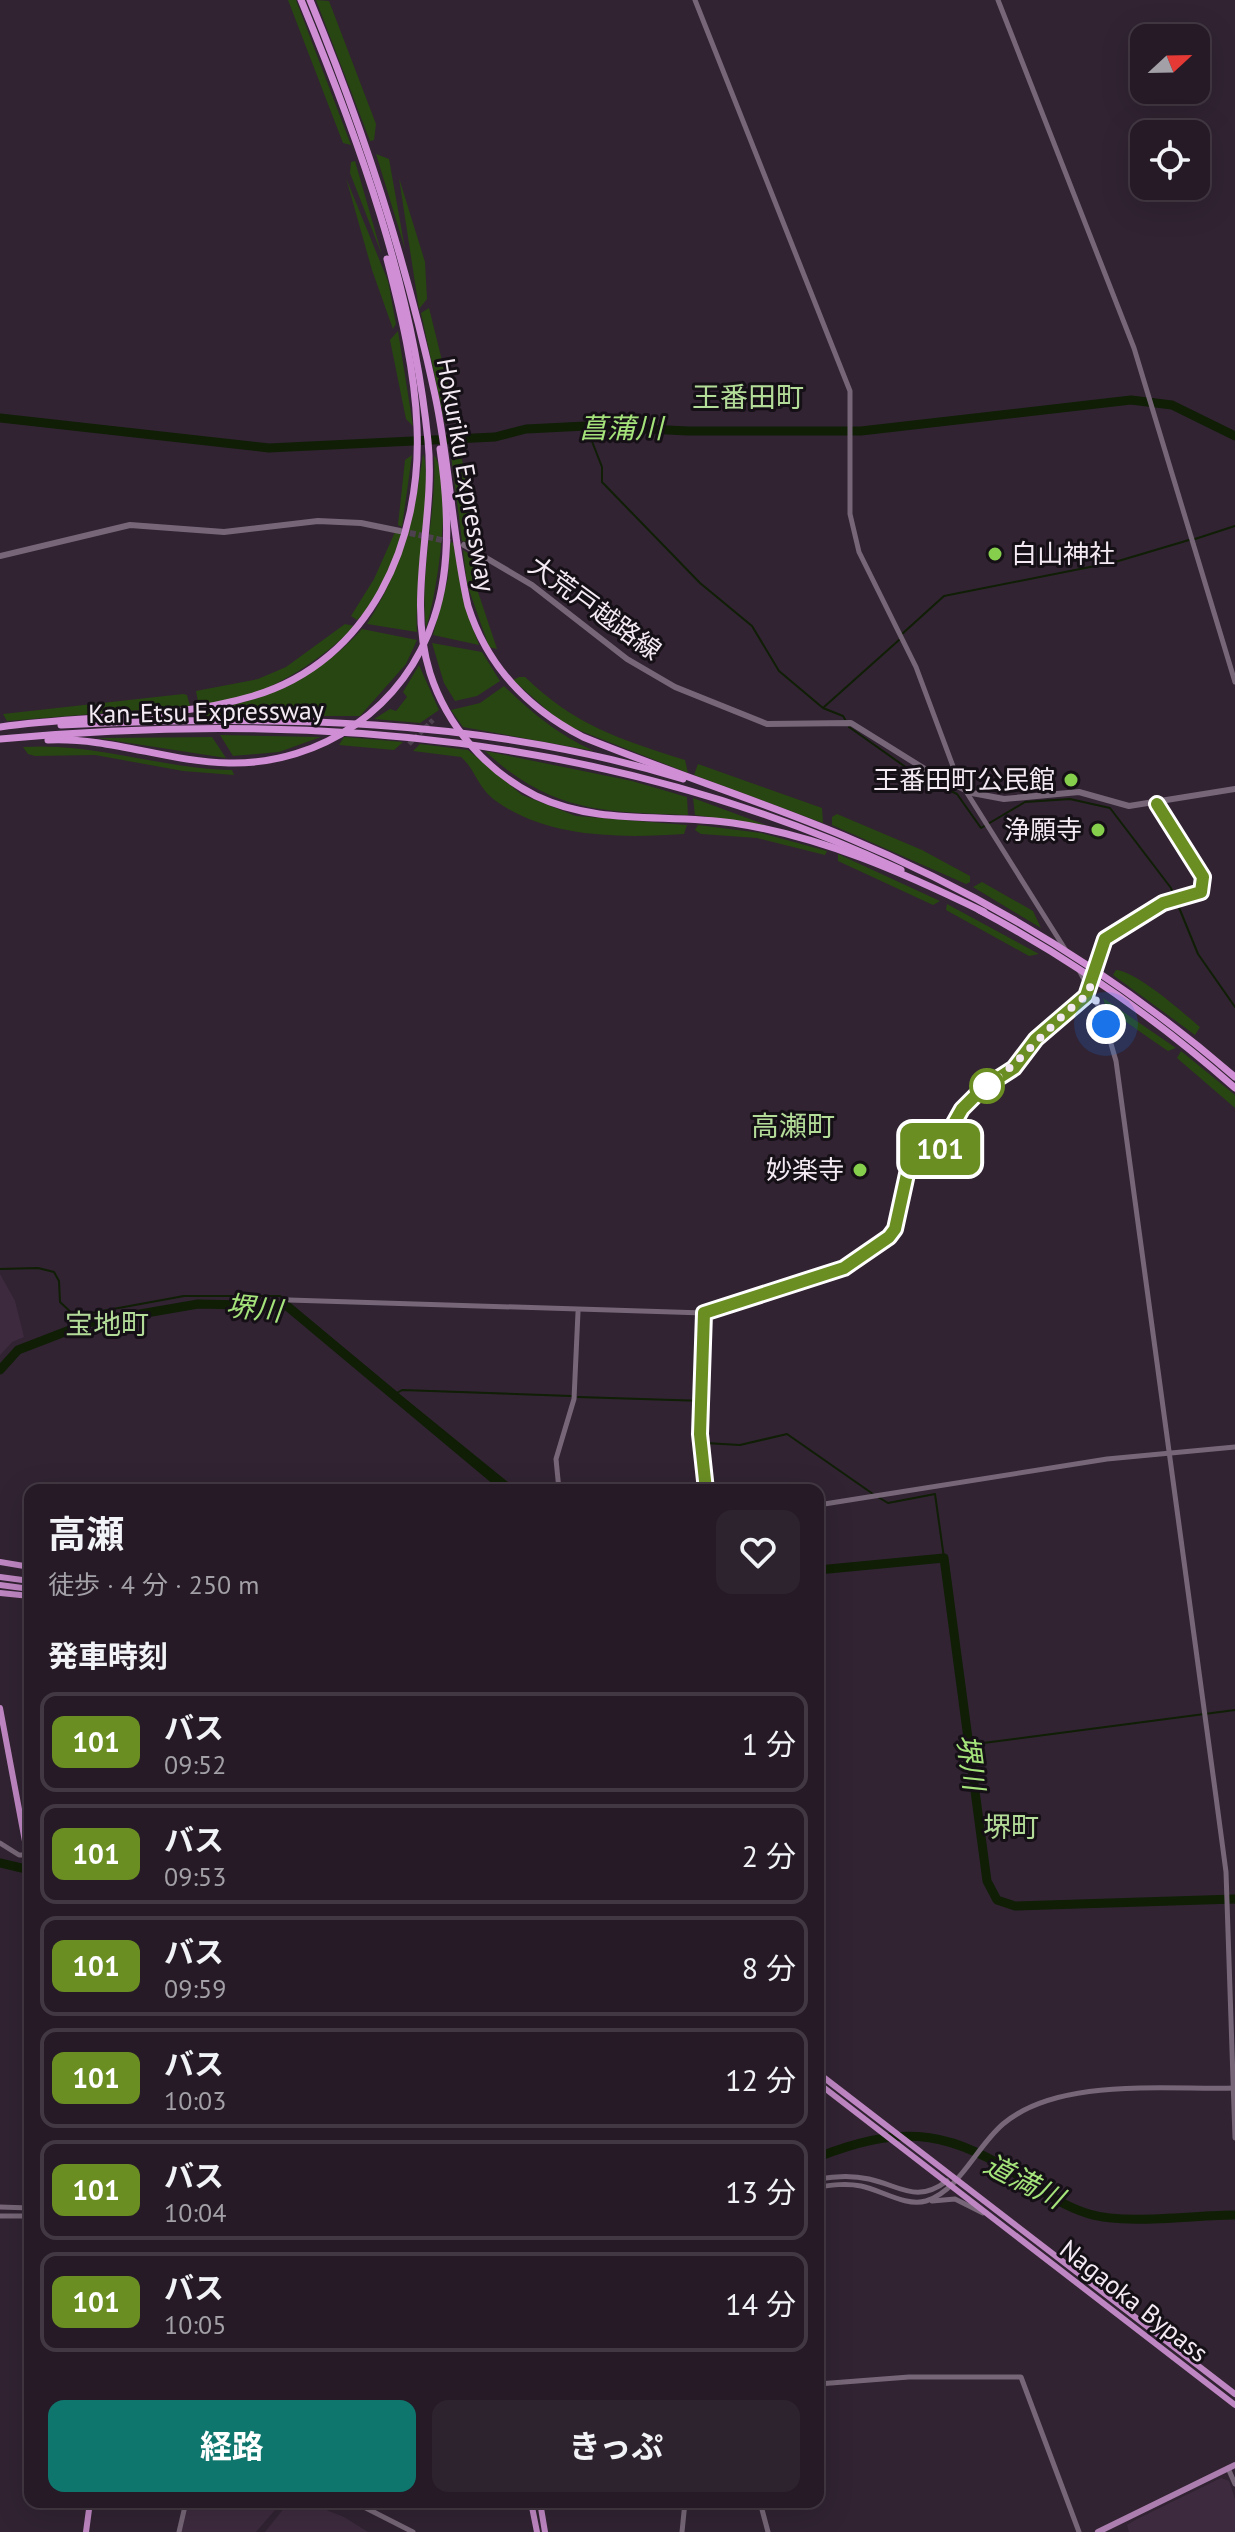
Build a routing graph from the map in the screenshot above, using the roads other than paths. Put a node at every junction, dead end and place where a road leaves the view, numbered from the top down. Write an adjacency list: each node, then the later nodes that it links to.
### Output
1 (695, 0): 15 (street)
2 (998, 0): 10 (street)
3 (306, 2): 4 (highway, Hokuriku Expressway)
4 (366, 167): 5 (highway); 6 (highway, Hokuriku Expressway)
5 (422, 424): 11 (highway); 19 (highway, Hokuriku Expressway)
6 (443, 455): 14 (highway); 17 (highway, Hokuriku Expressway)
7 (400, 531): 9 (main road)
8 (464, 545): 15 (main road, 大荒戸越路線)
9 (0, 556)
10 (1235, 682)
11 (19, 726): 12 (highway, Kan-Etsu Expressway); 13 (highway, Kan-Etsu Expressway)
12 (412, 731): 14 (highway, Kan-Etsu Expressway); 17 (highway, Hokuriku Expressway); 19 (highway, Hokuriku Expressway)
13 (1, 736): 14 (highway, Kan-Etsu Expressway)
14 (26, 739)
15 (963, 789): 18 (main road, 大荒戸越路線); 22 (street)
16 (1235, 789): 18 (main road, 大荒戸越路線)
17 (761, 804): 20 (highway, Hokuriku Expressway)
18 (1157, 804): 22 (main road)
19 (984, 912): 20 (highway, Hokuriku Expressway)
20 (1038, 938): 21 (highway, Hokuriku Expressway)
21 (1107, 984): 23 (highway, Hokuriku Expressway); 24 (highway, Hokuriku Expressway)
22 (1090, 987): 27 (main road); 29 (street)
23 (1235, 1077)
24 (1235, 1088)
25 (289, 1300): 26 (street)
26 (578, 1312): 27 (street); 30 (street)
27 (704, 1313): 31 (main road)
28 (1235, 1447): 29 (street)
29 (1170, 1455): 32 (street); 45 (street)
30 (558, 1484)
31 (705, 1484)
32 (824, 1504)
33 (0, 1562): 34 (highway)
34 (24, 1566)
35 (24, 1582): 36 (highway)
36 (1, 1584): 37 (highway); 38 (highway)
37 (24, 1588)
38 (24, 1594)
39 (0, 1708): 40 (highway)
40 (24, 1835)
41 (0, 1843): 42 (street)
42 (24, 1858)
43 (824, 2078): 47 (highway, Nagaoka Bypass)
44 (824, 2088): 49 (highway, Nagaoka Bypass)
45 (1234, 2088): 46 (street); 47 (street)
46 (1235, 2138)
47 (955, 2178): 49 (street); 50 (street); 59 (highway, Nagaoka Bypass)
48 (824, 2179): 49 (street)
49 (945, 2182): 50 (highway, Nagaoka Bypass)
50 (952, 2186): 52 (street); 57 (highway, Nagaoka Bypass)
51 (824, 2187): 52 (street)
52 (921, 2202): 57 (street)
53 (0, 2207): 54 (street)
54 (24, 2208)
55 (0, 2216): 56 (street)
56 (24, 2216)
57 (991, 2216): 60 (highway, Nagaoka Bypass)
58 (824, 2384): 77 (street)
59 (1235, 2394)
60 (1235, 2405)
61 (1232, 2467): 62 (street); 78 (main road)
62 (1235, 2484)
63 (89, 2508): 70 (highway)
64 (185, 2508): 71 (street)
65 (366, 2508): 72 (street)
66 (532, 2508): 73 (highway)
67 (541, 2508): 74 (highway)
68 (684, 2508): 75 (street)
69 (762, 2508): 76 (street)
70 (86, 2532)
71 (179, 2532)
72 (413, 2532)
73 (537, 2532)
74 (545, 2532)
75 (682, 2532)
76 (768, 2532)
77 (1079, 2532)
78 (1098, 2532)

